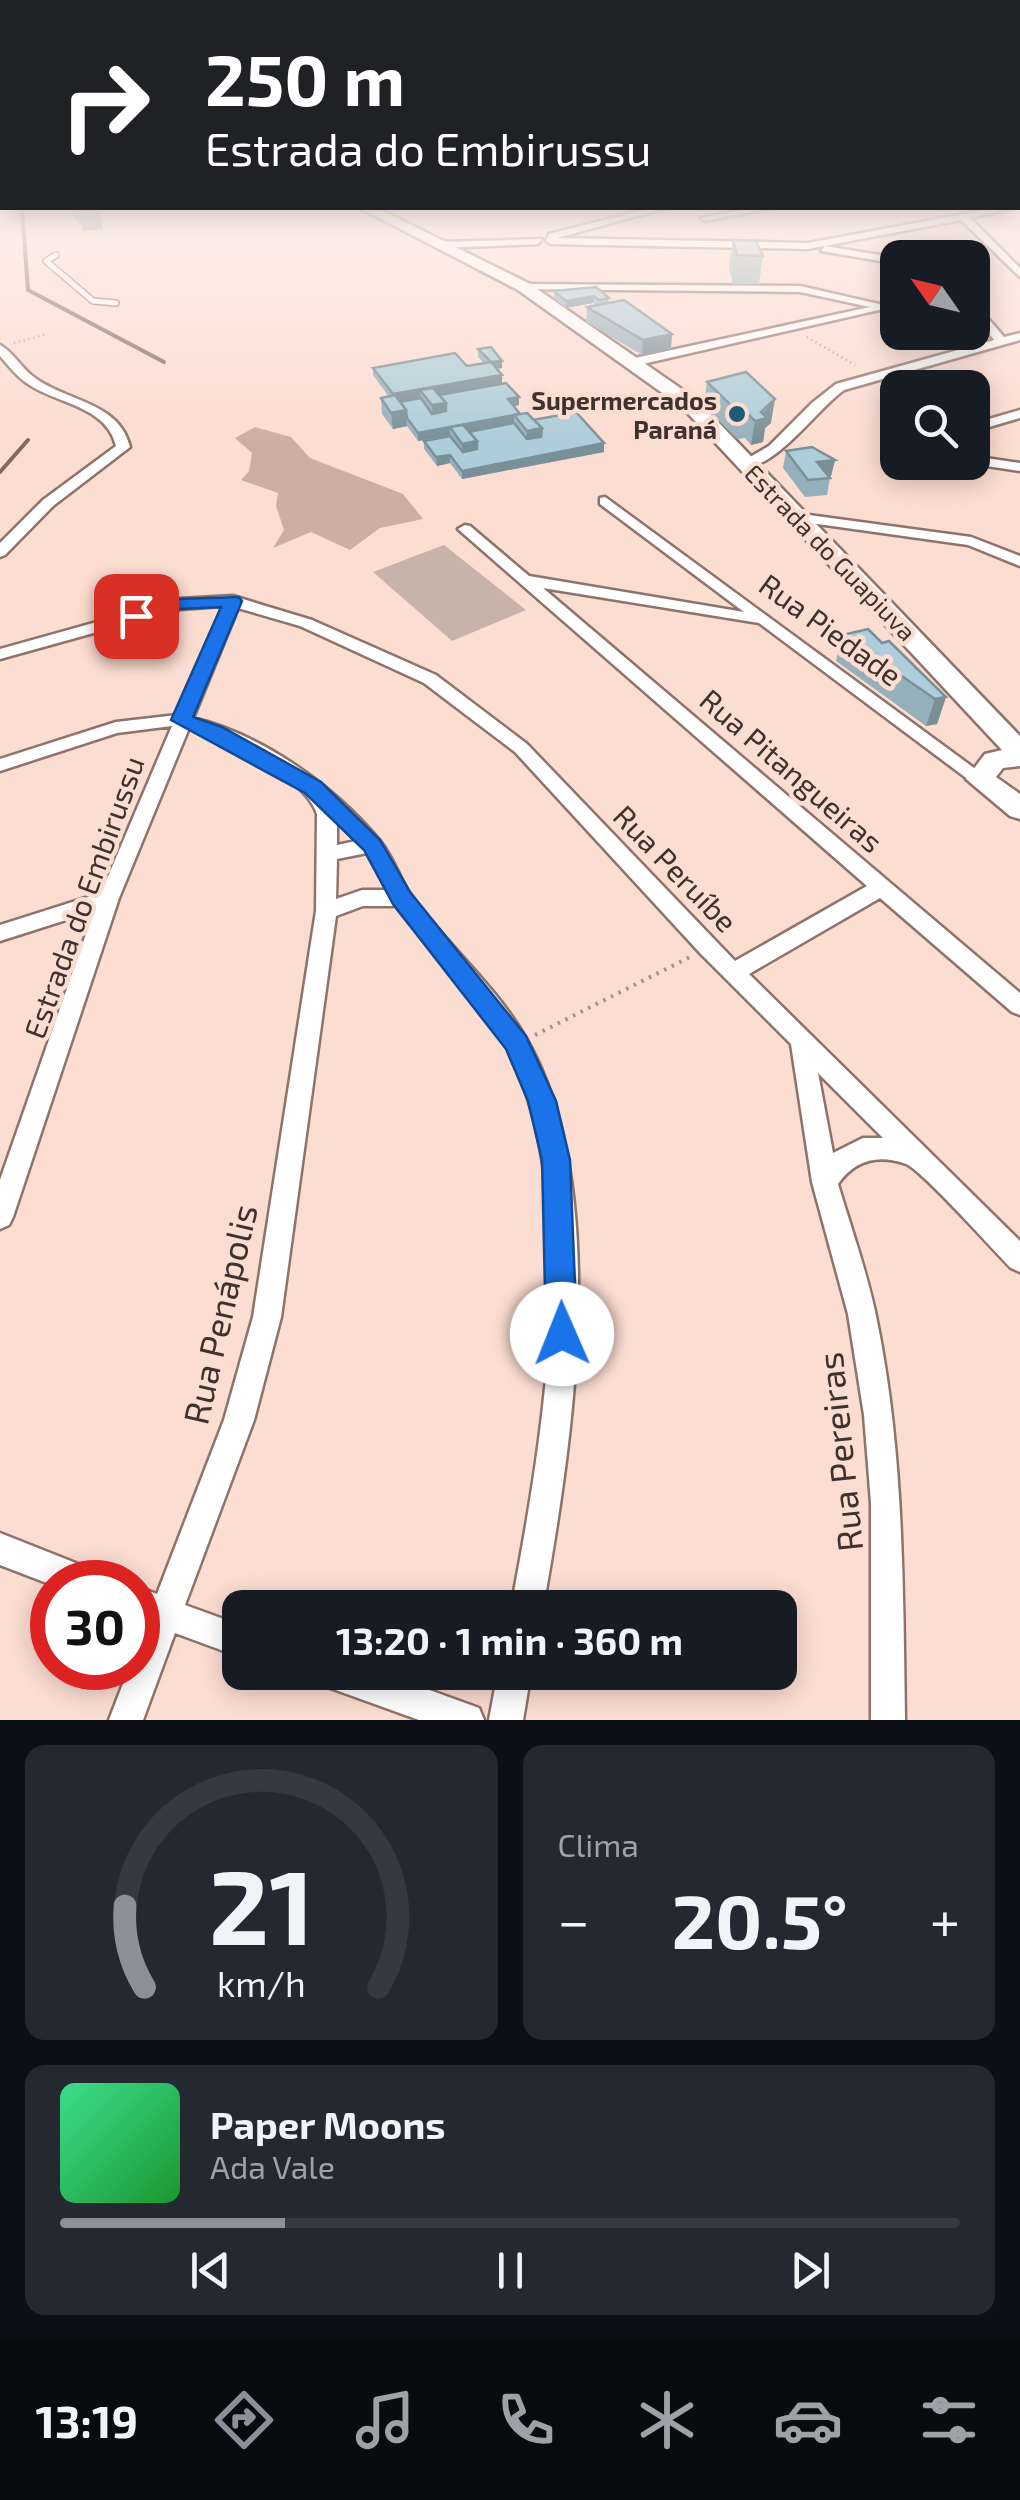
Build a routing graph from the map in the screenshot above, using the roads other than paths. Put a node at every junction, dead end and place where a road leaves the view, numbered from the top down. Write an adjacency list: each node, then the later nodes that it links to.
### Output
1 (70, 281): 5 (lane)
2 (512, 281): 3 (street, Estrada do Guapiuva)
3 (524, 287): 4 (street); 11 (street, Estrada do Guapiuva)
4 (880, 303)
5 (116, 304)
6 (880, 308): 11 (street)
7 (990, 327): 9 (street)
8 (1020, 336): 9 (street)
9 (1001, 341): 15 (street)
10 (0, 348): 20 (street)
11 (634, 362): 15 (street, Estrada do Guapiuva)
12 (1020, 414): 13 (street)
13 (990, 423)
14 (990, 463): 16 (street)
15 (748, 464): 18 (street, Estrada do Guapiuva)
16 (1020, 467)
17 (605, 501): 24 (street, Rua Piedade)
18 (794, 518): 21 (street); 27 (street, Estrada do Guapiuva)
19 (465, 528): 22 (street, Rua Pitangueiras)
20 (0, 552)
21 (1020, 562)
22 (524, 580): 24 (street); 33 (street, Rua Pitangueiras)
23 (233, 601): 25 (street, Rua Peruíbe); 26 (street, Estrada do Embirussu); 38 (street, Rua Peruíbe)
24 (764, 620): 27 (street, Rua Piedade)
25 (0, 654)
26 (181, 720): 28 (street); 29 (street); 34 (street, Estrada do Embirussu)
27 (1003, 756): 30 (street, Rua Piedade)
28 (0, 765)
29 (321, 797): 31 (street); 32 (street, Rua Penápolis)
30 (1020, 809)
31 (372, 845): 32 (street); 35 (street)
32 (328, 854): 36 (street, Rua Penápolis)
33 (882, 887): 38 (street); 39 (street, Rua Pitangueiras)
34 (109, 898): 37 (street); 43 (street, Estrada do Embirussu)
35 (401, 898): 36 (street); 47 (street)
36 (326, 911): 48 (street, Rua Penápolis)
37 (0, 933)
38 (734, 972): 40 (street, Rua Peruíbe)
39 (1020, 1006)
40 (801, 1038): 41 (street, Rua Peruíbe); 42 (street, Rua Pereiras)
41 (915, 1155): 42 (street); 44 (street, Rua Peruíbe)
42 (825, 1182): 57 (street, Rua Pereiras)
43 (0, 1217)
44 (1020, 1259)
45 (0, 1549): 46 (street)
46 (30, 1561)
47 (531, 1590)
48 (160, 1592)
49 (160, 1612): 50 (street)
50 (222, 1634)
51 (133, 1690): 54 (street, Rua Penápolis)
52 (382, 1690): 55 (street)
53 (512, 1690): 56 (street)
54 (126, 1720)
55 (467, 1720)
56 (506, 1720)
57 (888, 1720)

